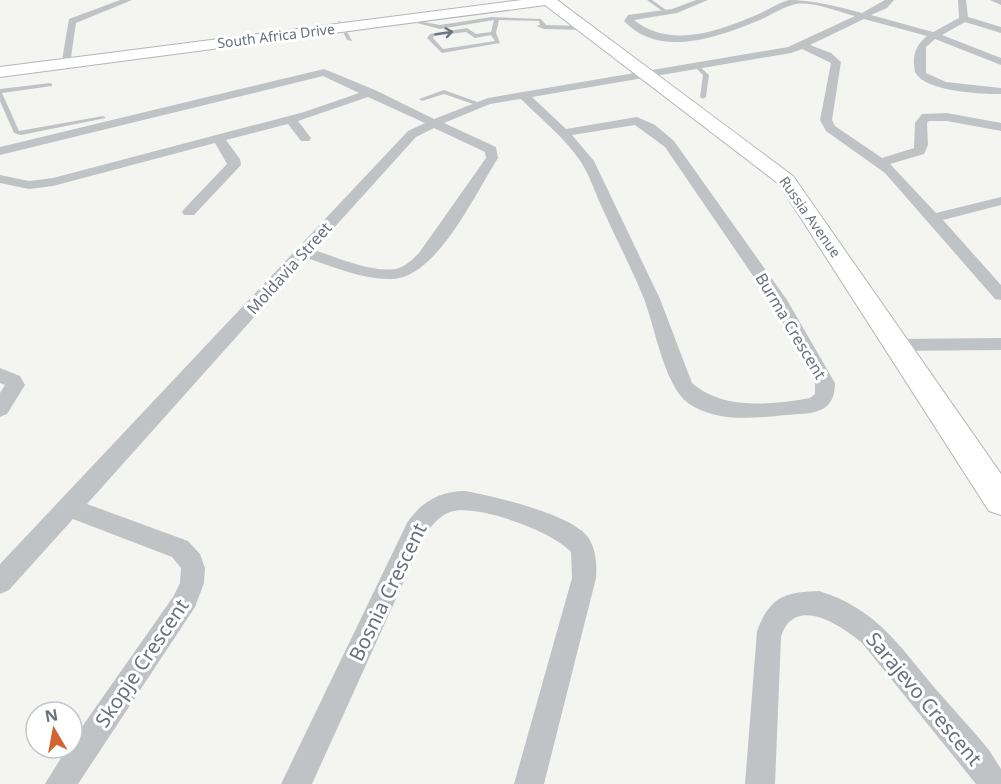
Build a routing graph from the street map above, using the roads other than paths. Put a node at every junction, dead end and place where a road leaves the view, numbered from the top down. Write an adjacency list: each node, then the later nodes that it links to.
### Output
1 (129, 0): 29 (street)
2 (512, 0): 22 (street, South Africa Drive)
3 (549, 0): 12 (street, South Africa Drive); 21 (street, Russia Avenue)
4 (648, 0): 13 (lane)
5 (704, 0): 13 (street)
6 (791, 0): 10 (street)
7 (890, 0): 14 (street, Moldavia Street)
8 (962, 0): 16 (street)
9 (994, 0): 11 (street)
10 (795, 1): 13 (street); 14 (street)
11 (1001, 2)
12 (486, 9): 17 (street, South Africa Drive); 20 (lane)
13 (667, 12)
14 (864, 17): 25 (street); 27 (street, Moldavia Street)
15 (497, 18): 18 (lane); 19 (lane); 21 (lane)
16 (964, 19): 23 (street); 25 (street)
17 (404, 20): 20 (lane); 22 (street, South Africa Drive)
18 (461, 23): 19 (lane); 20 (lane)
19 (497, 24): 24 (lane)
20 (440, 27)
21 (584, 28): 34 (street, Russia Avenue)
22 (344, 30): 29 (street, South Africa Drive)
23 (1001, 30)
24 (493, 33): 26 (lane); 28 (lane)
25 (934, 35): 30 (street); 36 (street)
26 (475, 36): 28 (lane); 28 (lane, one-way to 26)
27 (804, 46): 32 (street, Moldavia Street); 54 (street)
28 (466, 48)
29 (66, 61): 31 (street, South Africa Drive); 33 (street, South Africa Drive)
30 (1001, 62)
31 (0, 66)
32 (698, 66): 34 (street, Moldavia Street); 40 (lane)
33 (0, 72)
34 (648, 75): 39 (street, Moldavia Street); 62 (street, Russia Avenue)
35 (50, 85): 38 (lane)
36 (1001, 91)
37 (371, 92): 45 (street); 47 (street); 53 (street)
38 (0, 93): 42 (lane)
39 (524, 96): 43 (street, Moldavia Street); 50 (street, Burma Crescent)
40 (703, 97)
41 (422, 99): 43 (lane)
42 (2, 103): 46 (lane)
43 (478, 104): 47 (street, Moldavia Street)
44 (103, 118): 46 (lane)
45 (291, 120): 51 (street); 52 (street)
46 (11, 121): 48 (lane)
47 (436, 122): 59 (street, Moldavia Street); 59 (street)
48 (0, 123)
49 (1001, 127): 54 (street)
50 (563, 133): 50 (street, Burma Crescent)
51 (305, 138)
52 (218, 139): 55 (street); 57 (street)
53 (0, 151)
54 (881, 163): 58 (street)
55 (0, 179)
56 (998, 204): 58 (street)
57 (189, 212)
58 (933, 218): 60 (street)
59 (303, 252): 66 (street, Moldavia Street)
60 (1001, 295)
61 (1001, 344): 62 (street)
62 (896, 345): 65 (street, Russia Avenue)
63 (0, 375): 64 (street)
64 (0, 409)
65 (1001, 501)
66 (69, 507): 67 (street, Moldavia Street); 68 (street, Skopje Crescent)
67 (0, 582)
68 (60, 784)
69 (296, 784): 70 (street, Bosnia Crescent)
70 (529, 784)
71 (760, 784): 72 (street, Sarajevo Crescent)
72 (993, 784)

